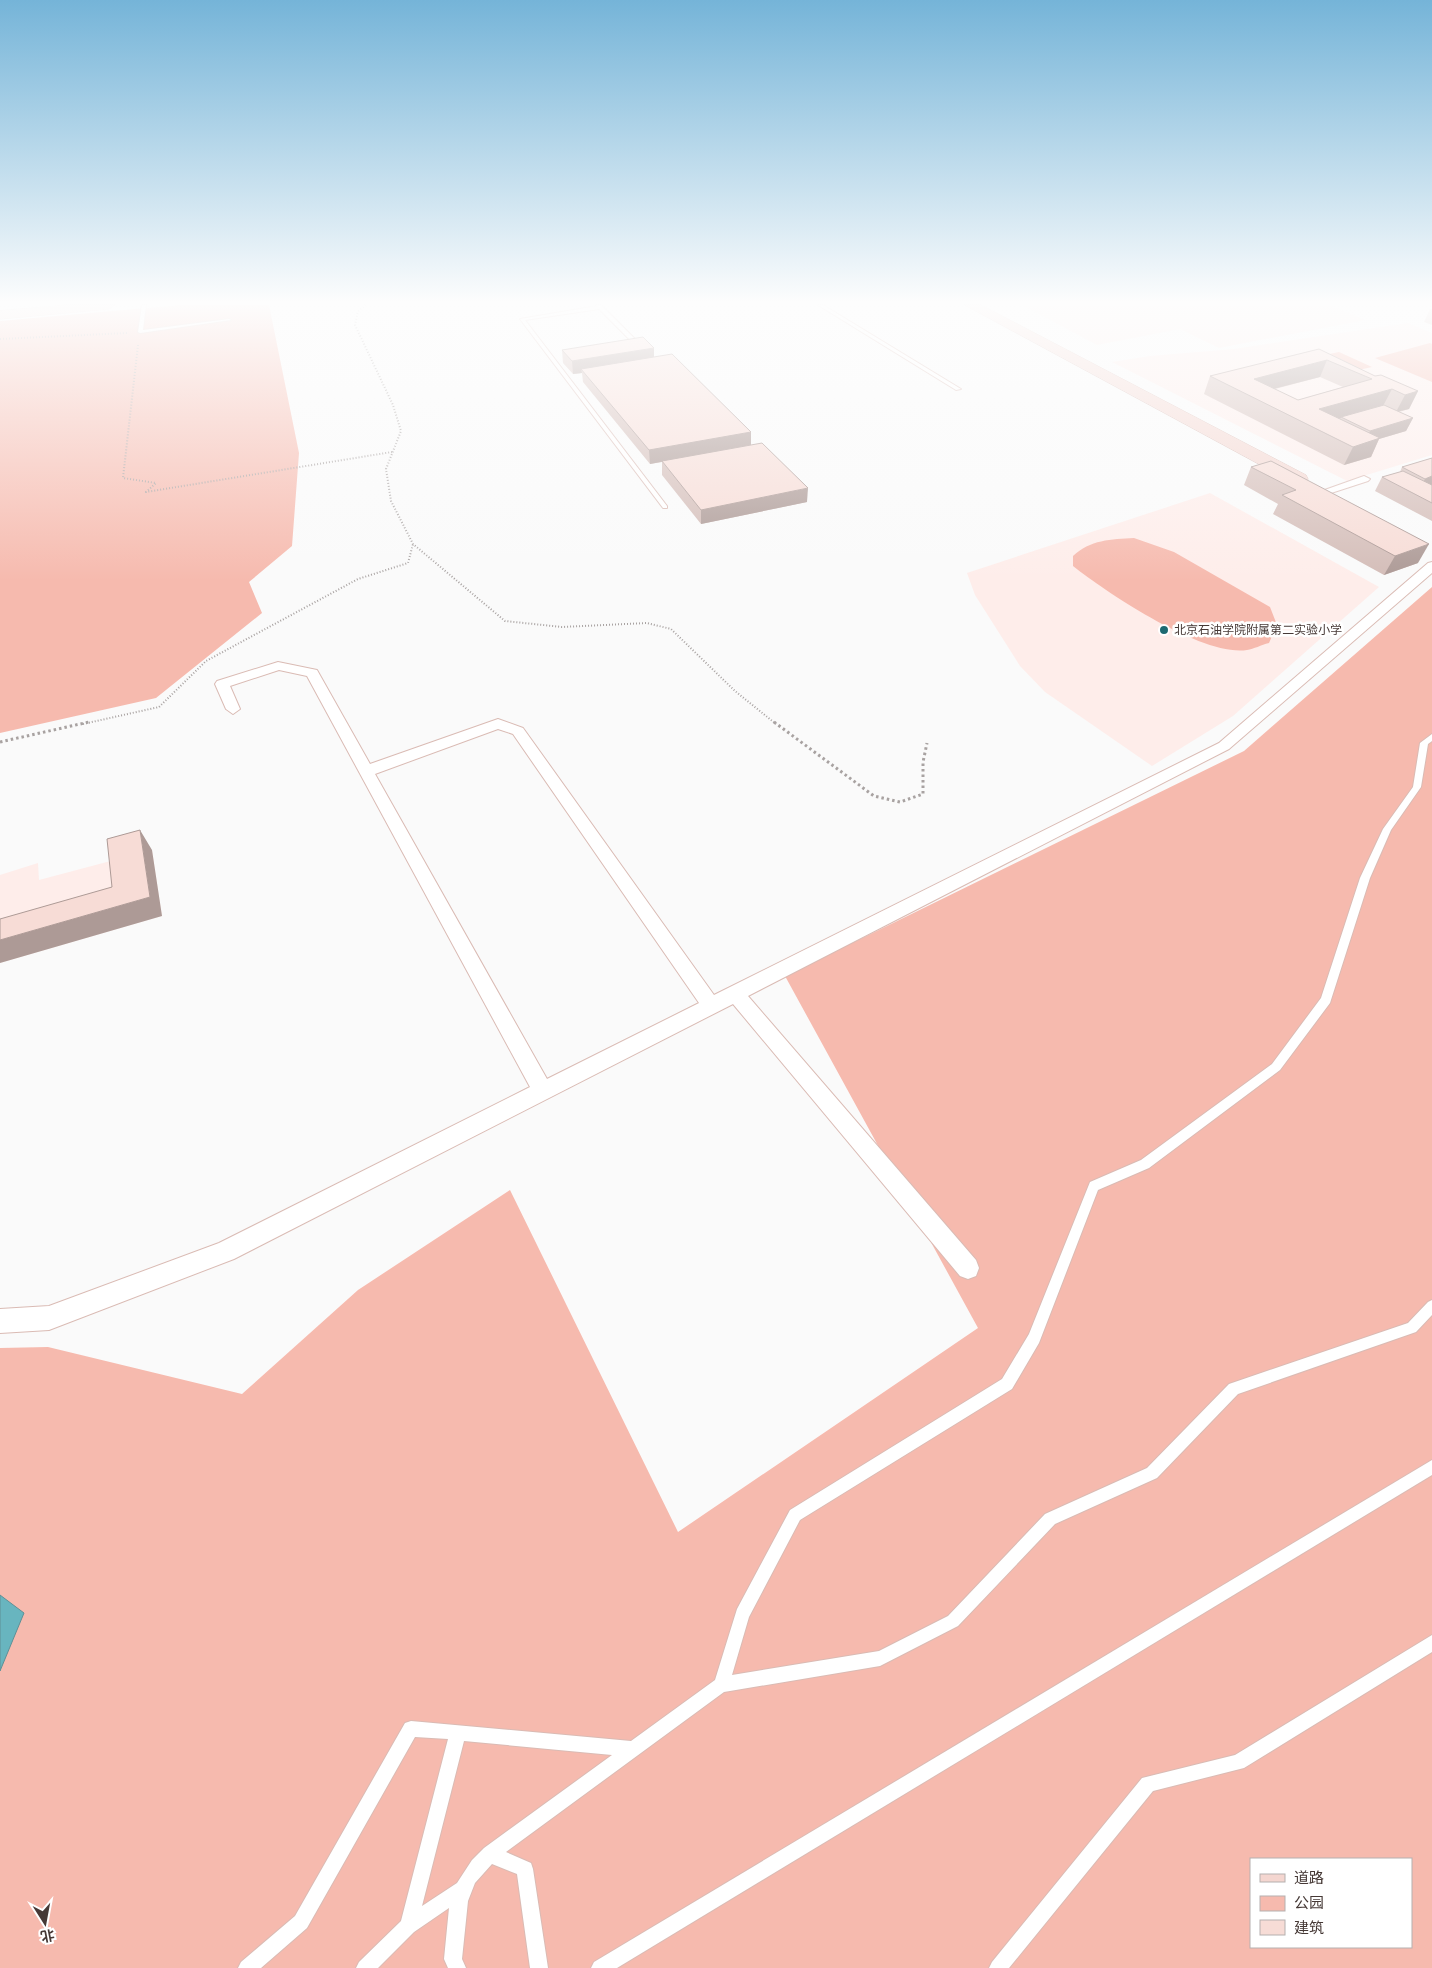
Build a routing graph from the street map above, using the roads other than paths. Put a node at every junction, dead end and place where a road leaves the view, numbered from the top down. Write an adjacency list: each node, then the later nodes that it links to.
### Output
1 (581, 397): 6 (lane)
2 (1145, 397): 4 (street)
3 (1364, 479): 4 (street)
4 (1325, 492): 5 (street)
5 (1341, 500)
6 (665, 507)
7 (1432, 566): 11 (street)
8 (233, 708): 10 (street)
9 (1432, 737): 19 (lane)
10 (367, 771): 12 (street); 13 (street)
11 (735, 993): 12 (street); 14 (street)
12 (711, 1005): 13 (street)
13 (543, 1090): 16 (street)
14 (968, 1268)
15 (1432, 1306): 19 (lane)
16 (0, 1321)
17 (1432, 1467): 29 (lane)
18 (1432, 1644): 30 (lane)
19 (721, 1685): 21 (lane)
20 (458, 1732): 21 (lane); 24 (lane); 25 (lane)
21 (633, 1749): 22 (lane)
22 (490, 1854): 23 (lane); 28 (lane)
23 (461, 1890): 24 (lane); 27 (lane)
24 (408, 1926): 26 (lane)
25 (247, 1968)
26 (365, 1968)
27 (457, 1968)
28 (539, 1968)
29 (600, 1968)
30 (998, 1968)

